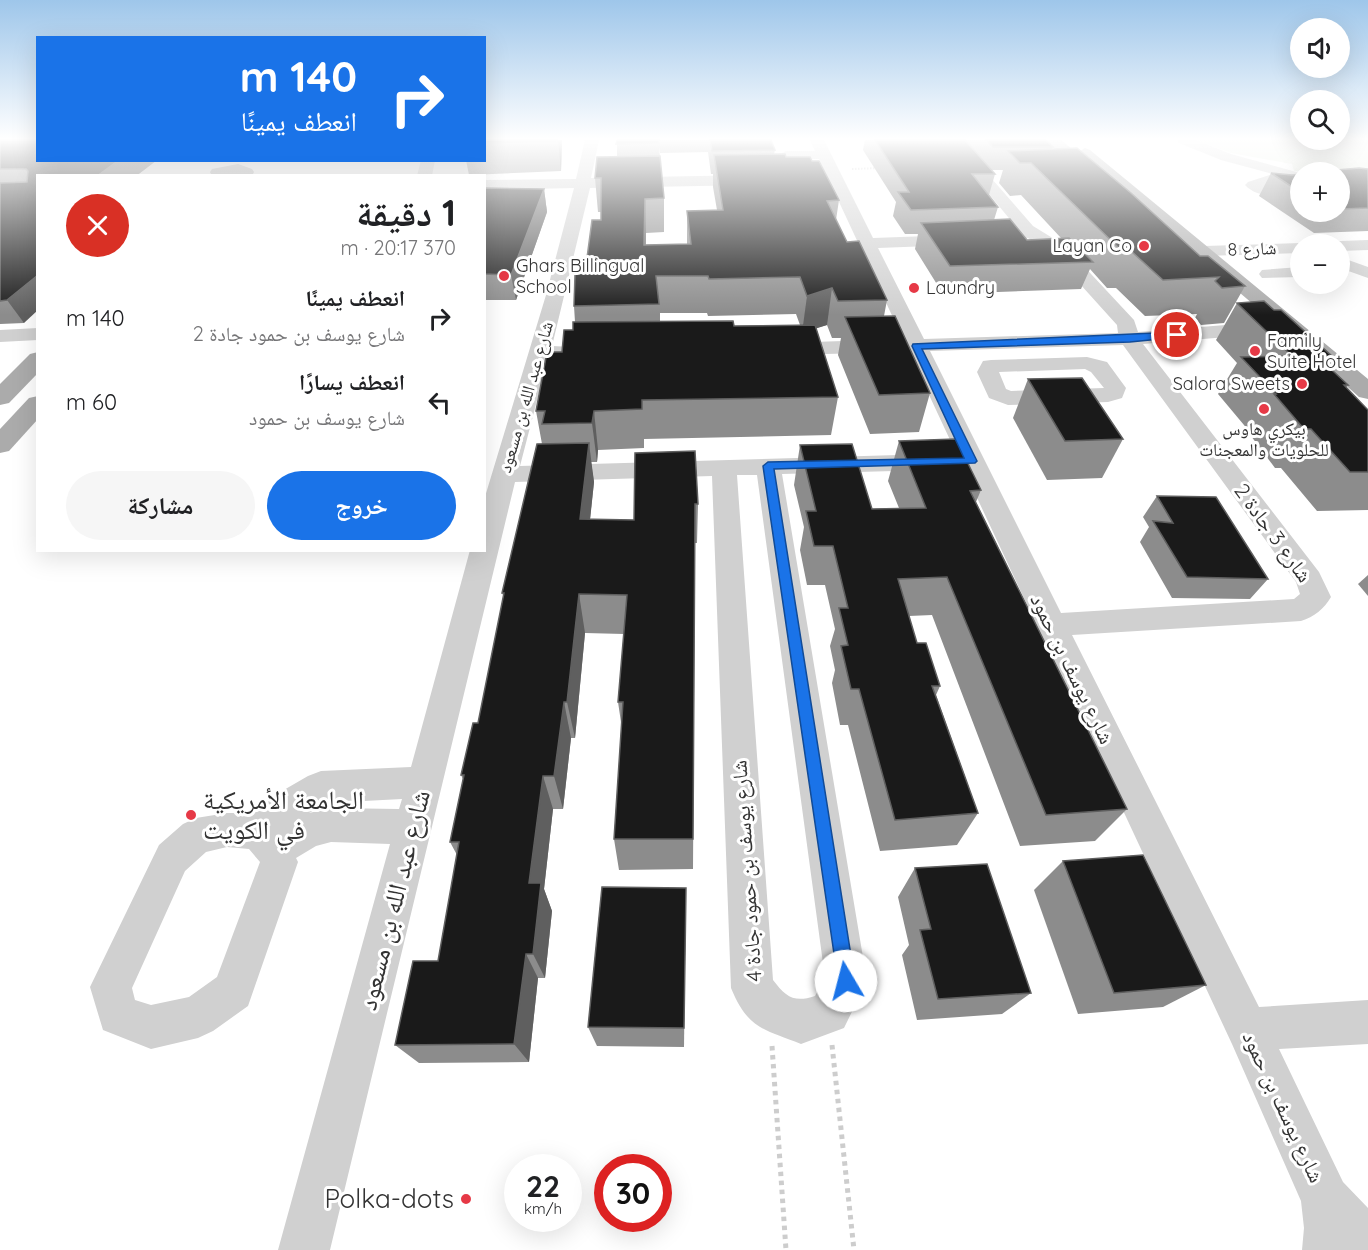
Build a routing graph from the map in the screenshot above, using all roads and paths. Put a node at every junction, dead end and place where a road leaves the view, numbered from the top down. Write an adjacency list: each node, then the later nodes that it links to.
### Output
1 (580, 198): 25 (street, شارع عبد الله بن مسعود)
2 (844, 198): 9 (street, شارع يوسف بن حمود)
3 (1000, 198): 6 (street)
4 (1121, 198): 16 (main road)
5 (1140, 198): 13 (main road)
6 (1027, 230): 7 (street); 19 (street)
7 (989, 239)
8 (967, 240): 9 (street)
9 (867, 243): 22 (street, شارع يوسف بن حمود)
10 (1368, 245): 11 (street)
11 (1350, 246)
12 (1290, 248): 13 (street, شارع 8)
13 (1204, 251): 30 (main road)
14 (1290, 273): 15 (street)
15 (1268, 274)
16 (1272, 327): 19 (street); 30 (main road)
17 (36, 334): 18 (street)
18 (0, 336)
19 (1130, 339): 20 (street); 39 (street, شارع 3 جادة 2)
20 (1029, 342): 21 (street); 27 (street)
21 (1002, 343): 22 (street); 28 (street)
22 (916, 346): 23 (street); 33 (street, شارع يوسف بن حمود)
23 (763, 349)
24 (610, 351): 25 (street)
25 (540, 352): 36 (street, شارع عبد الله بن مسعود)
26 (36, 361): 29 (main road)
27 (1042, 363): 28 (street); 28 (street)
28 (1013, 364)
29 (0, 398)
30 (1364, 401)
31 (36, 405): 32 (main road)
32 (0, 445)
33 (971, 461): 34 (street); 39 (street, شارع يوسف بن حمود)
34 (768, 466): 35 (street); 44 (street)
35 (724, 468): 36 (street); 43 (street, شارع يوسف بن حمود جادة 4)
36 (504, 474): 37 (street, شارع عبد الله بن مسعود)
37 (486, 542)
38 (483, 552): 40 (street, شارع عبد الله بن مسعود)
39 (1050, 625): 46 (street, شارع يوسف بن حمود)
40 (425, 782): 41 (street, شارع عبد الله بن مسعود); 42 (street)
41 (413, 827): 42 (street); 49 (street, شارع عبد الله بن مسعود)
42 (262, 840): 42 (street)
43 (769, 1010): 44 (street, شارع يوسف بن حمود جادة 4); 50 (path)
44 (829, 1013): 51 (path)
45 (1368, 1022): 46 (street)
46 (1247, 1029): 47 (street, شارع يوسف بن حمود)
47 (1326, 1199): 48 (street, شارع يوسف بن حمود); 52 (street, شارع يوسف بن حمود)
48 (1368, 1246)
49 (304, 1250)
50 (786, 1250)
51 (854, 1250)
52 (1328, 1250)

